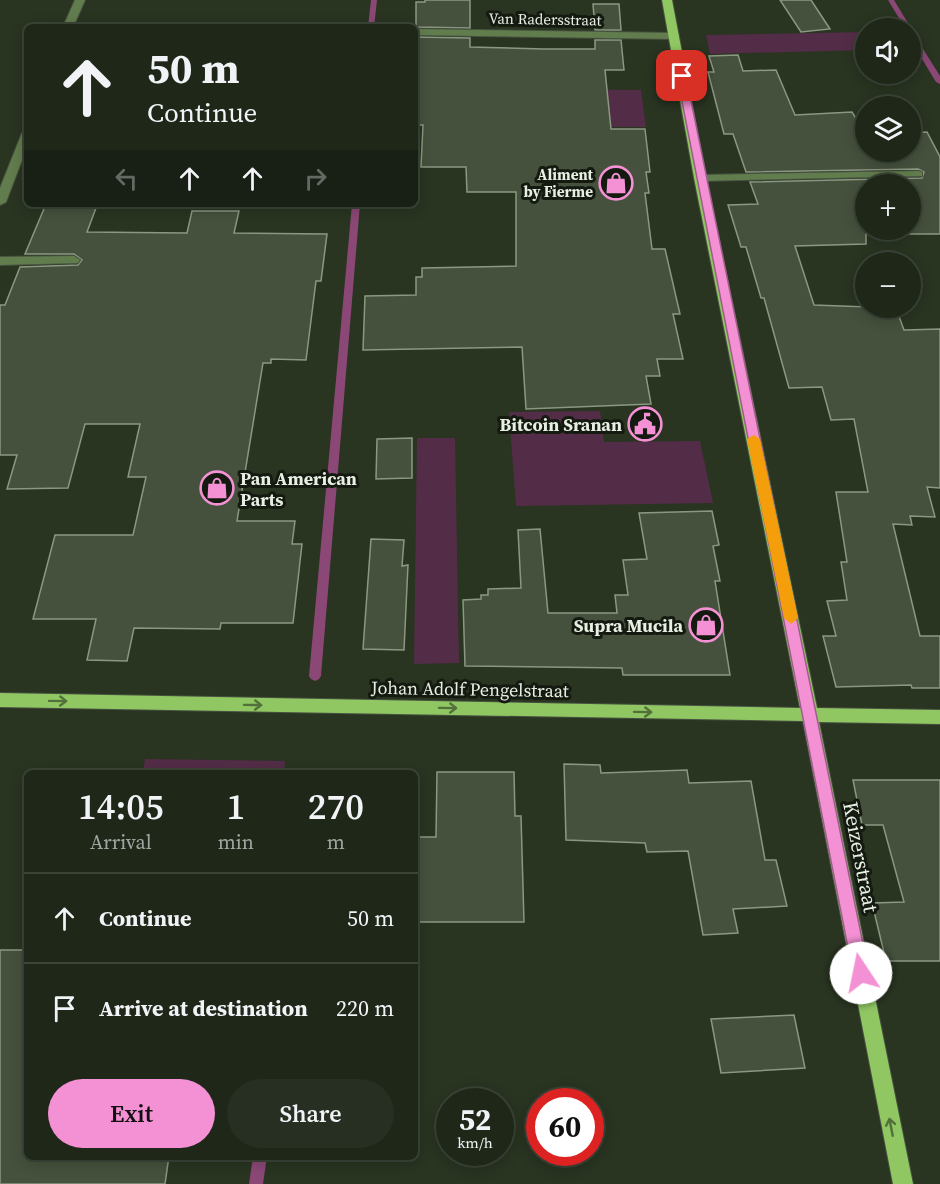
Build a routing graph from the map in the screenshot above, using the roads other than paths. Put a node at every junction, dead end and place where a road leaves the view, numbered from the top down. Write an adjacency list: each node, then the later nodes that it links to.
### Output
1 (80, 0): 3 (street)
2 (667, 0): 5 (main road, Keizerstraat)
3 (69, 24)
4 (418, 32): 5 (street, Van Radersstraat)
5 (674, 36): 8 (main road, Keizerstraat)
6 (24, 141): 9 (street)
7 (855, 175): 8 (street)
8 (700, 178): 13 (main road, Keizerstraat)
9 (0, 202)
10 (74, 260): 11 (street)
11 (0, 261)
12 (0, 700): 13 (main road, Johan Adolf Pengelstraat, one-way to 13)
13 (810, 715): 14 (main road, Johan Adolf Pengelstraat); 15 (main road, Keizerstraat, one-way to 13)
14 (940, 717)
15 (903, 1184)

